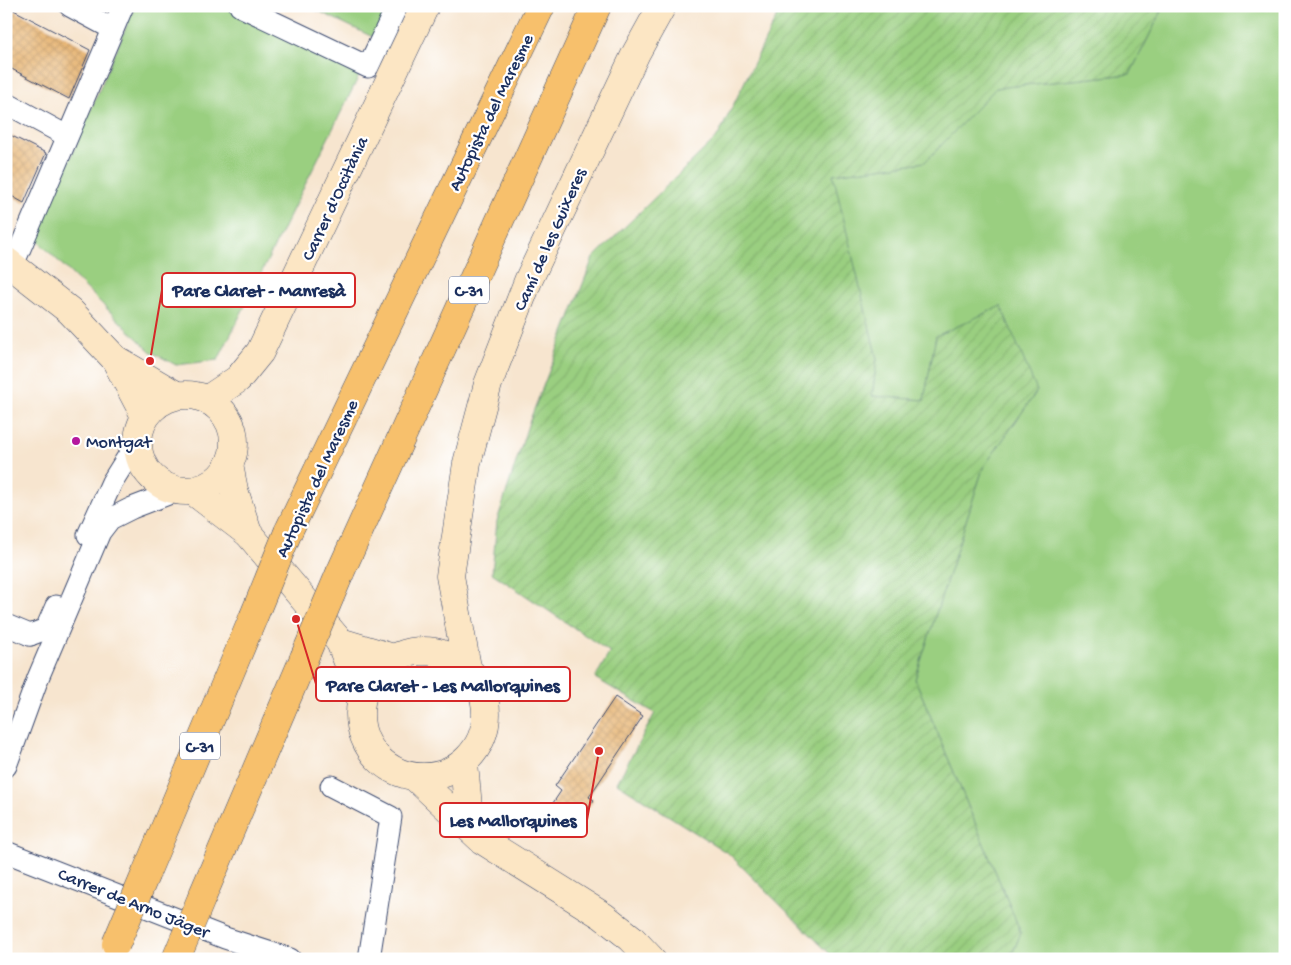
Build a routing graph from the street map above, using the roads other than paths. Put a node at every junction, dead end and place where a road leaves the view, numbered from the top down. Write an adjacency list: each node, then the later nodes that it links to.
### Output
1 (70, 6): 9 (street)
2 (123, 6): 9 (street)
3 (240, 6): 4 (street)
4 (397, 6)
5 (425, 6): 15 (street, Carrer d'Occitània)
6 (540, 6): 36 (highway, Autopista del Maresme / C-31, bridge)
7 (597, 6): 38 (highway, C-31, bridge)
8 (662, 6): 27 (street, Camí de les Guixeres)
9 (114, 29): 11 (street)
10 (6, 103): 11 (street)
11 (68, 136): 12 (street)
12 (9, 263): 13 (street)
13 (115, 359): 14 (street); 16 (street)
14 (176, 395): 15 (street); 16 (street)
15 (208, 399): 18 (street)
16 (145, 416): 17 (street)
17 (137, 442): 19 (street); 20 (street)
18 (229, 465): 20 (street); 22 (street)
19 (112, 482): 21 (street); 24 (street)
20 (185, 491): 21 (street); 22 (street)
21 (132, 508): 28 (street)
22 (248, 533): 25 (street)
23 (6, 626): 24 (street)
24 (30, 635): 28 (street)
25 (340, 642): 26 (street); 29 (street)
26 (393, 658): 27 (street); 29 (street)
27 (467, 667): 30 (street)
28 (38, 678): 31 (street)
29 (366, 687): 32 (street)
30 (464, 764): 32 (street); 34 (street)
31 (6, 766)
32 (416, 778): 34 (street)
33 (332, 786): 39 (street)
34 (470, 828): 40 (street)
35 (6, 852): 37 (street, Carrer de Arno Jäger)
36 (113, 951)
37 (279, 957)
38 (176, 959)
39 (369, 959)
40 (651, 959)

